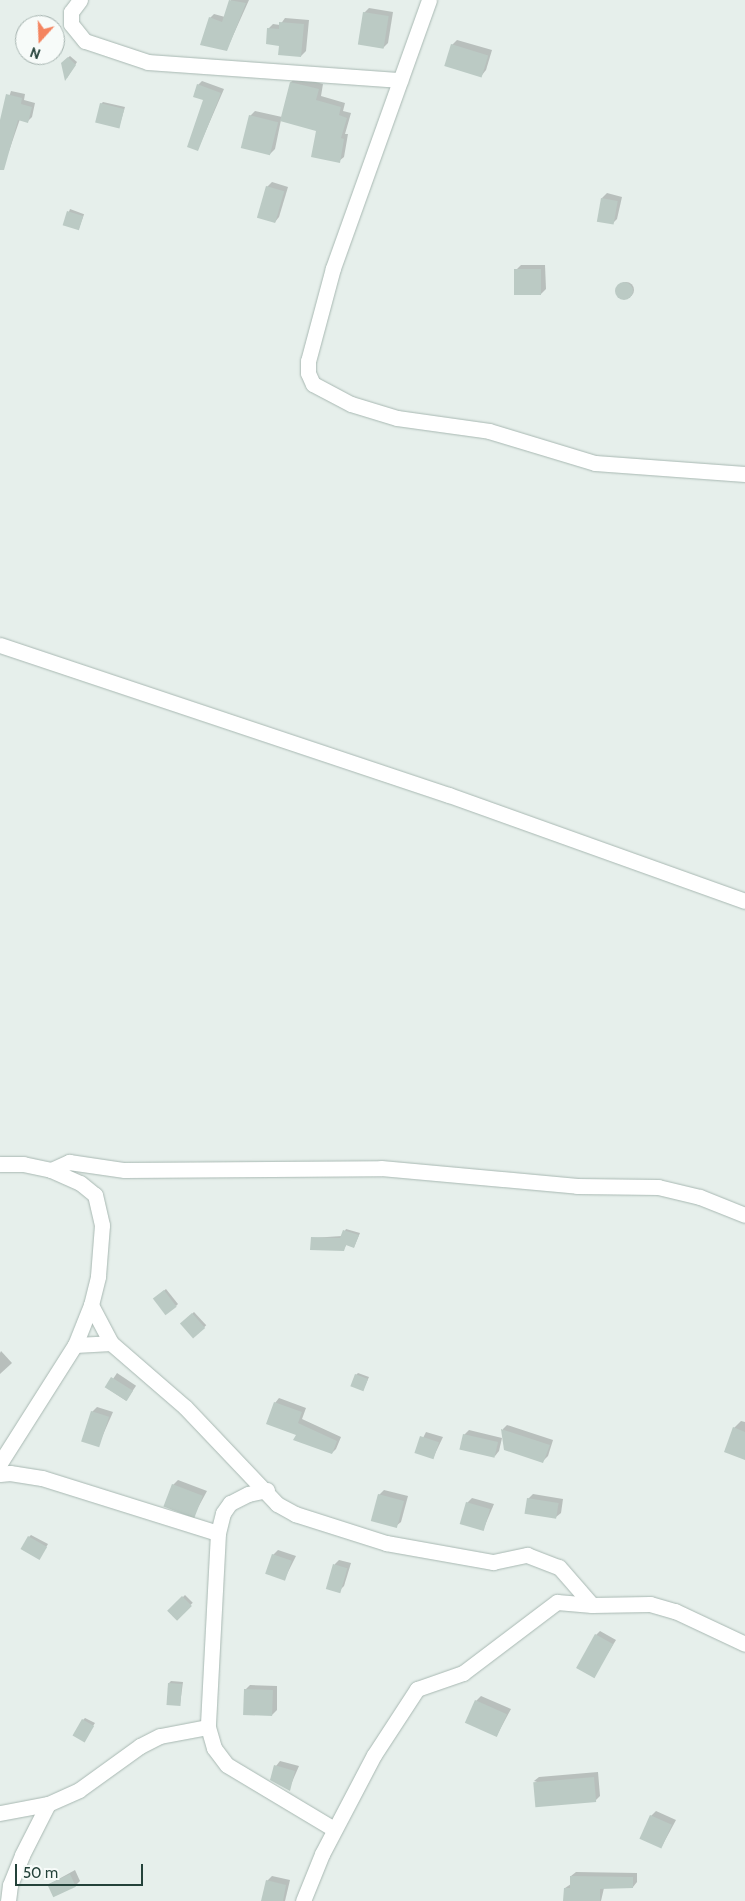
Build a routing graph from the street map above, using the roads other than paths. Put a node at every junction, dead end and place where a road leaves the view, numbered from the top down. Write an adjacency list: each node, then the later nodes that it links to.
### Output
1 (80, 0): 3 (street)
2 (429, 0): 3 (street)
3 (400, 80): 4 (street)
4 (745, 474)
5 (0, 645): 6 (street)
6 (745, 901)
7 (0, 1164): 8 (street)
8 (51, 1170): 9 (street); 10 (street)
9 (745, 1215)
10 (92, 1305): 11 (street); 12 (street)
11 (111, 1343): 12 (street); 15 (street)
12 (75, 1345): 13 (street)
13 (0, 1463)
14 (0, 1474): 16 (street)
15 (266, 1490): 16 (street); 17 (street)
16 (218, 1533): 19 (street)
17 (592, 1605): 18 (street); 22 (street)
18 (745, 1644)
19 (208, 1727): 20 (street); 22 (street)
20 (48, 1804): 21 (street); 23 (street)
21 (0, 1813)
22 (334, 1829): 24 (street)
23 (8, 1901)
24 (303, 1901)

